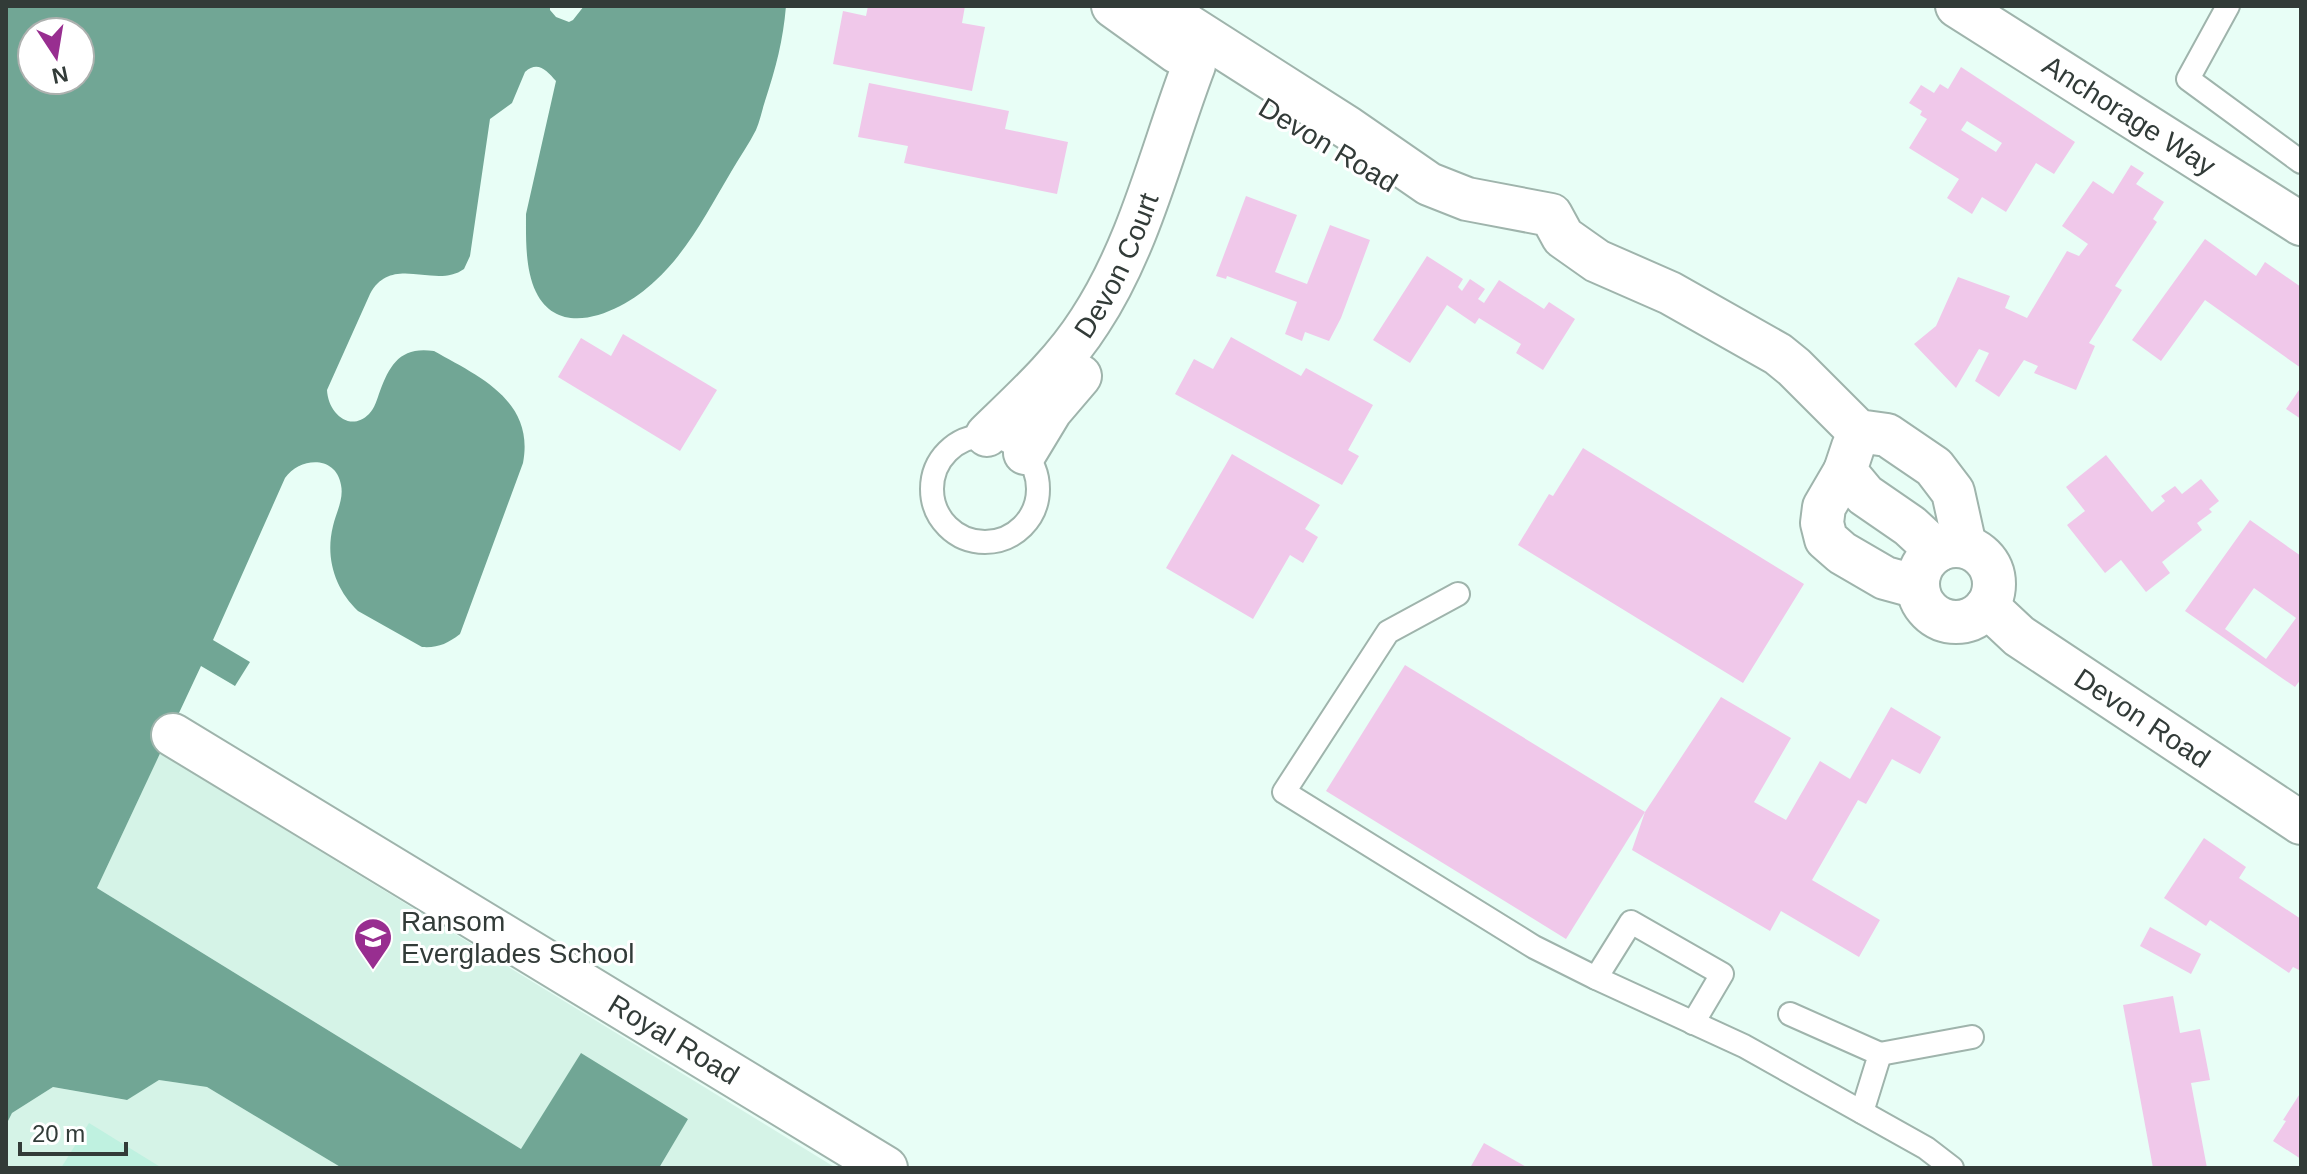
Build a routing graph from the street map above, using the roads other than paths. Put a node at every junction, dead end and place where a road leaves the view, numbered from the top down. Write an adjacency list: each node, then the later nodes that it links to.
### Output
1 (1113, 6): 5 (street, Devon Road)
2 (1157, 6): 5 (street, Devon Road)
3 (1957, 6): 7 (street, Anchorage Way)
4 (2228, 6): 6 (lane)
5 (1228, 77): 8 (street, Devon Road); 9 (street, Devon Court); 10 (street, Devon Court)
6 (2301, 162)
7 (2301, 224)
8 (1858, 431): 11 (street); 12 (street)
9 (987, 435): 10 (lane); 10 (lane)
10 (1025, 453)
11 (1845, 471): 12 (street); 13 (street)
12 (1951, 549): 13 (street); 15 (street)
13 (1918, 587): 15 (street)
14 (1458, 594): 18 (lane)
15 (1987, 606): 17 (street, Devon Road)
16 (173, 735): 24 (street, Royal Road)
17 (2301, 823)
18 (1596, 978): 20 (lane); 20 (lane)
19 (1790, 1014): 22 (lane)
20 (1693, 1023): 23 (lane)
21 (1972, 1037): 22 (lane)
22 (1880, 1054): 23 (lane)
23 (1862, 1112): 25 (lane)
24 (886, 1168)
25 (1952, 1168)

